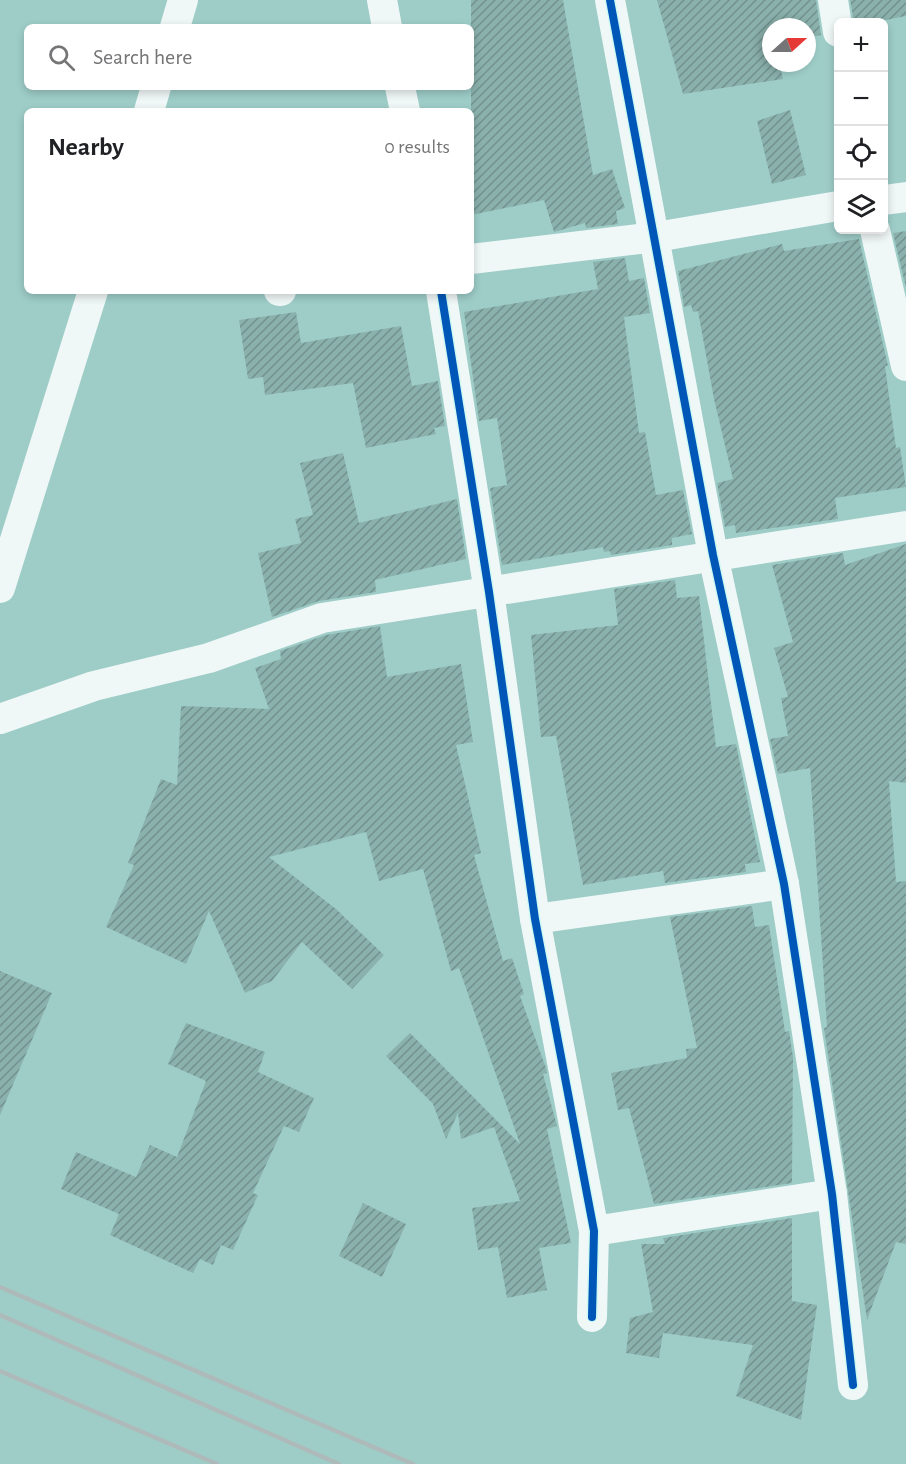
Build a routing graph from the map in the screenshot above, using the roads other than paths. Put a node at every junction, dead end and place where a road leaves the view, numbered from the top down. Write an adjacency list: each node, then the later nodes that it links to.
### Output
1 (183, 0): 6 (street)
2 (382, 0): 7 (street)
3 (610, 0): 16 (street)
4 (833, 0): 5 (street)
5 (836, 18)
6 (176, 24)
7 (386, 24)
8 (155, 90): 10 (street)
9 (401, 90): 11 (street)
10 (150, 108)
11 (404, 108)
12 (906, 197): 13 (street)
13 (888, 199)
14 (834, 207): 16 (street)
15 (876, 234): 20 (street)
16 (656, 237): 17 (street); 22 (street)
17 (474, 259)
18 (92, 294): 23 (street)
19 (441, 294): 24 (street)
20 (906, 366)
21 (906, 526): 22 (street)
22 (714, 555): 24 (street); 26 (street)
23 (0, 588)
24 (489, 592): 25 (street); 27 (street)
25 (0, 719)
26 (784, 884): 27 (street); 28 (street)
27 (534, 920): 29 (street)
28 (832, 1194): 29 (street); 31 (street)
29 (594, 1231): 30 (street)
30 (592, 1317)
31 (853, 1384)

